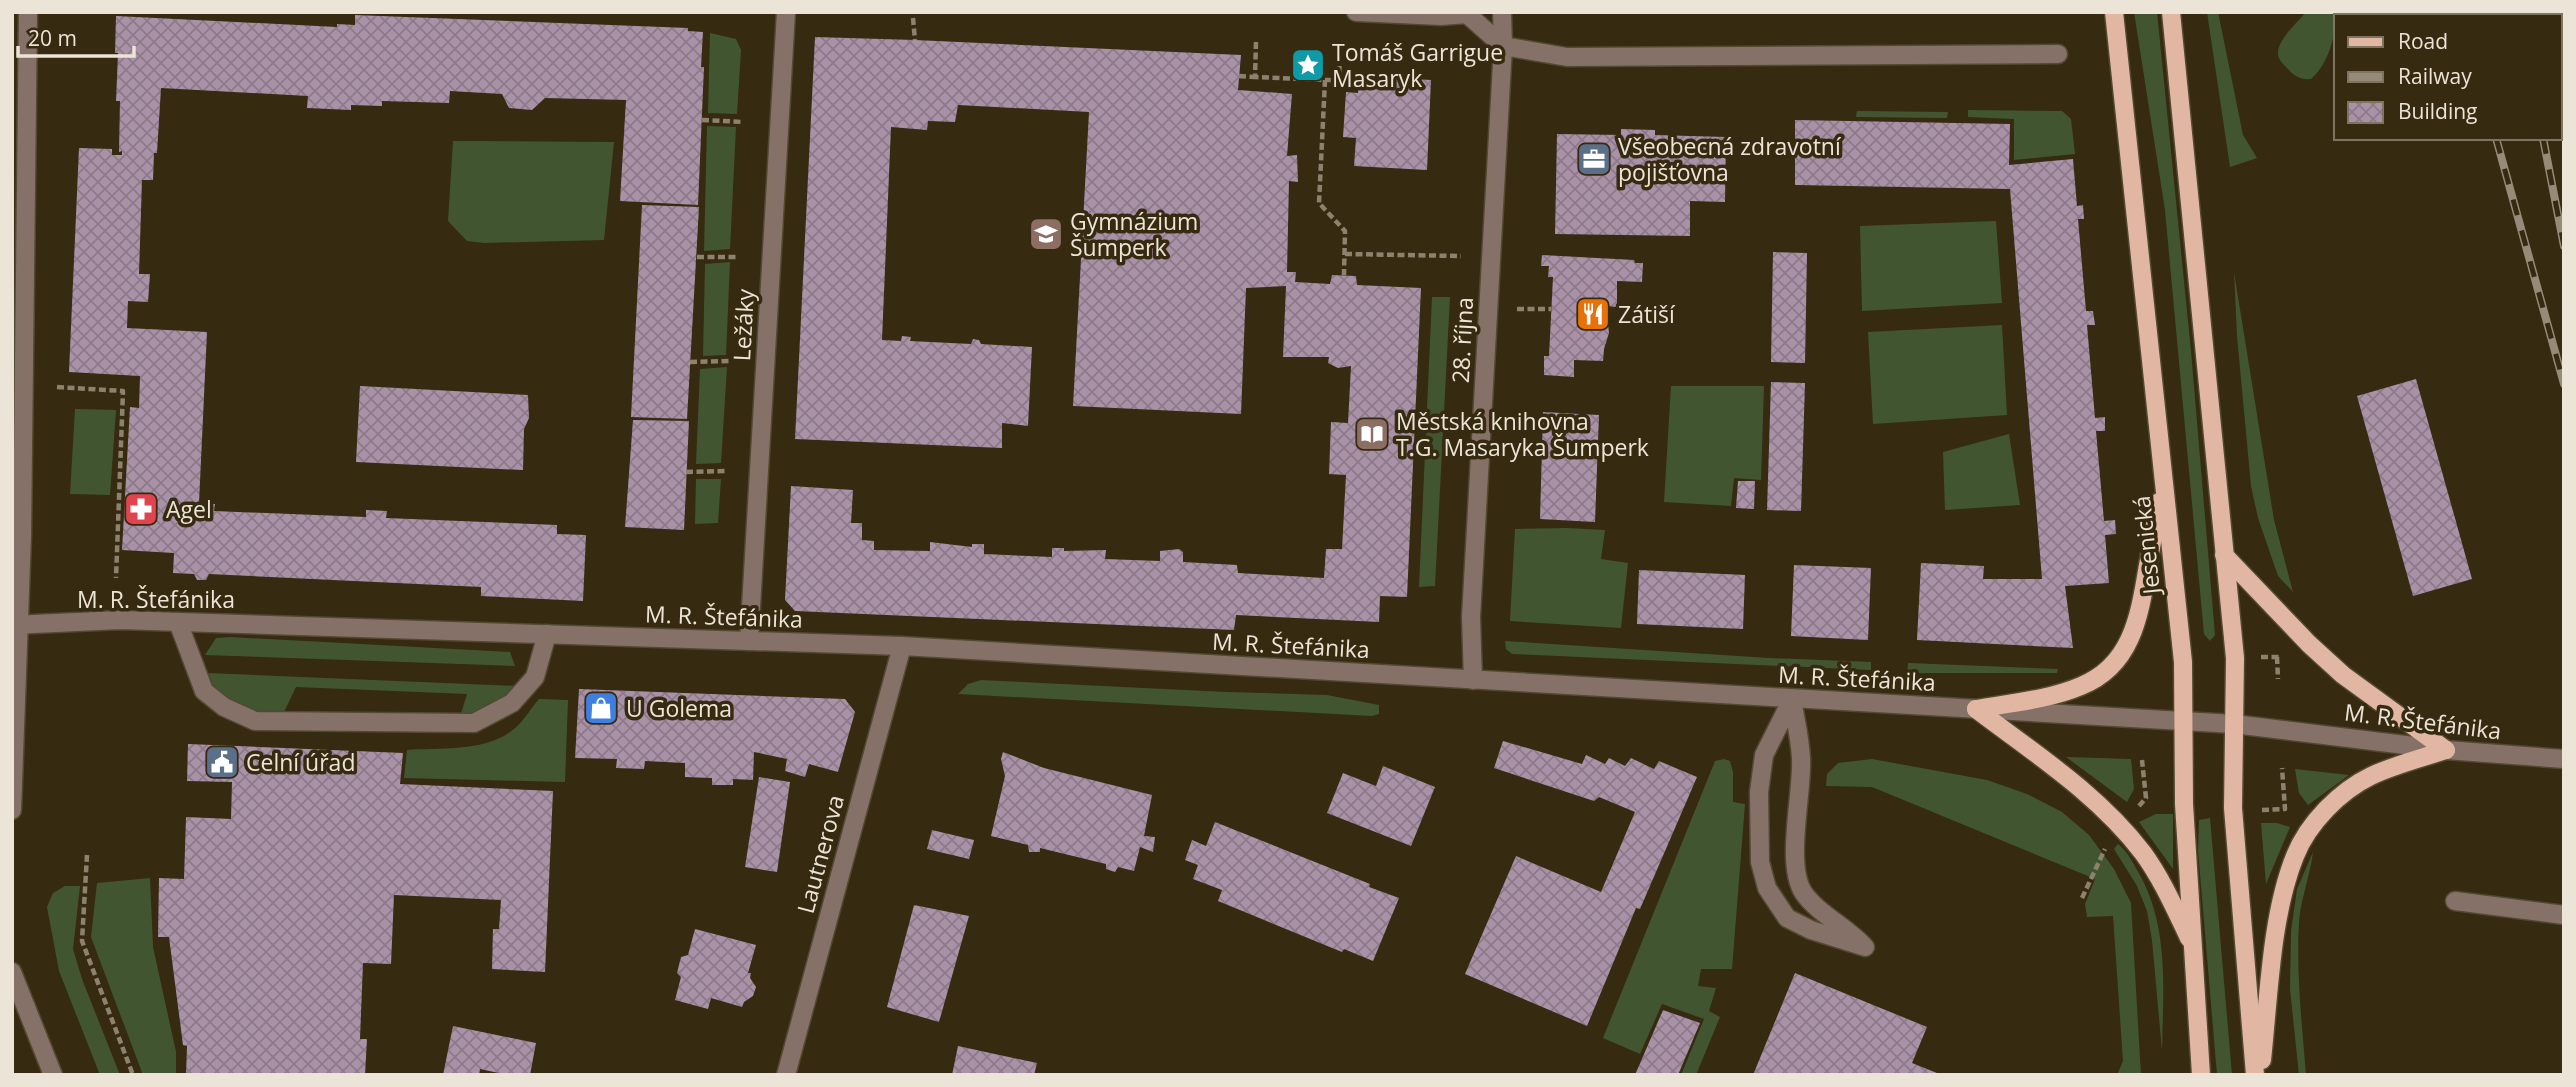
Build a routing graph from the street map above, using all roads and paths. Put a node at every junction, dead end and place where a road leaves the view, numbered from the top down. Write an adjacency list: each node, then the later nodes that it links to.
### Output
1 (28, 12): 34 (street)
2 (786, 12): 36 (street, Ležáky)
3 (1356, 12): 10 (street)
4 (1502, 12): 10 (street, 28. října)
5 (2114, 12): 30 (main road, Jesenická)
6 (2171, 12): 31 (main road)
7 (913, 18): 8 (path)
8 (915, 40)
9 (1256, 42): 14 (path)
10 (1503, 46): 12 (street); 42 (street, 28. října)
11 (1340, 48): 15 (path)
12 (2058, 54)
13 (1239, 76): 14 (path)
14 (1255, 77): 15 (path)
15 (1325, 80): 18 (path)
16 (702, 120): 17 (path)
17 (743, 121)
18 (1345, 254): 19 (path); 22 (path)
19 (1461, 256)
20 (697, 257): 21 (path)
21 (737, 257)
22 (1344, 275)
23 (1514, 309): 24 (path)
24 (1551, 309)
25 (732, 361): 26 (path)
26 (690, 362)
27 (57, 387): 32 (path)
28 (727, 471): 29 (path)
29 (686, 472)
30 (2163, 479): 44 (main road); 45 (main road, Jesenická)
31 (2224, 555): 46 (main road); 47 (main road)
32 (116, 578)
33 (178, 622): 34 (street, M. R. Štefánika); 35 (street, M. R. Štefánika); 35 (street)
34 (16, 625): 51 (street)
35 (547, 634): 36 (street, M. R. Štefánika)
36 (749, 641): 37 (street, M. R. Štefánika)
37 (902, 646): 42 (street, M. R. Štefánika); 63 (street, Lautnerova)
38 (2258, 657): 39 (path)
39 (2277, 657): 40 (path); 41 (path)
40 (2286, 657)
41 (2278, 679)
42 (1473, 680): 43 (street, M. R. Štefánika)
43 (1792, 699): 43 (street); 44 (street, M. R. Štefánika)
44 (1976, 709): 45 (street, M. R. Štefánika); 59 (main road)
45 (2184, 721): 46 (street, M. R. Štefánika); 59 (main road, Jesenická)
46 (2234, 724): 47 (street, M. R. Štefánika); 65 (main road)
47 (2446, 750): 48 (street, M. R. Štefánika); 65 (main road)
48 (2564, 759)
49 (2142, 760): 53 (path)
50 (2282, 768): 52 (path)
51 (12, 810)
52 (2262, 810)
53 (2133, 813)
54 (2107, 845): 56 (path)
55 (87, 855): 62 (path)
56 (2082, 898)
57 (2455, 901): 58 (street)
58 (2564, 915)
59 (2193, 946): 64 (main road, Jesenická)
60 (12, 972): 61 (street)
61 (53, 1075)
62 (132, 1075)
63 (786, 1075)
64 (2201, 1075)
65 (2258, 1075)

